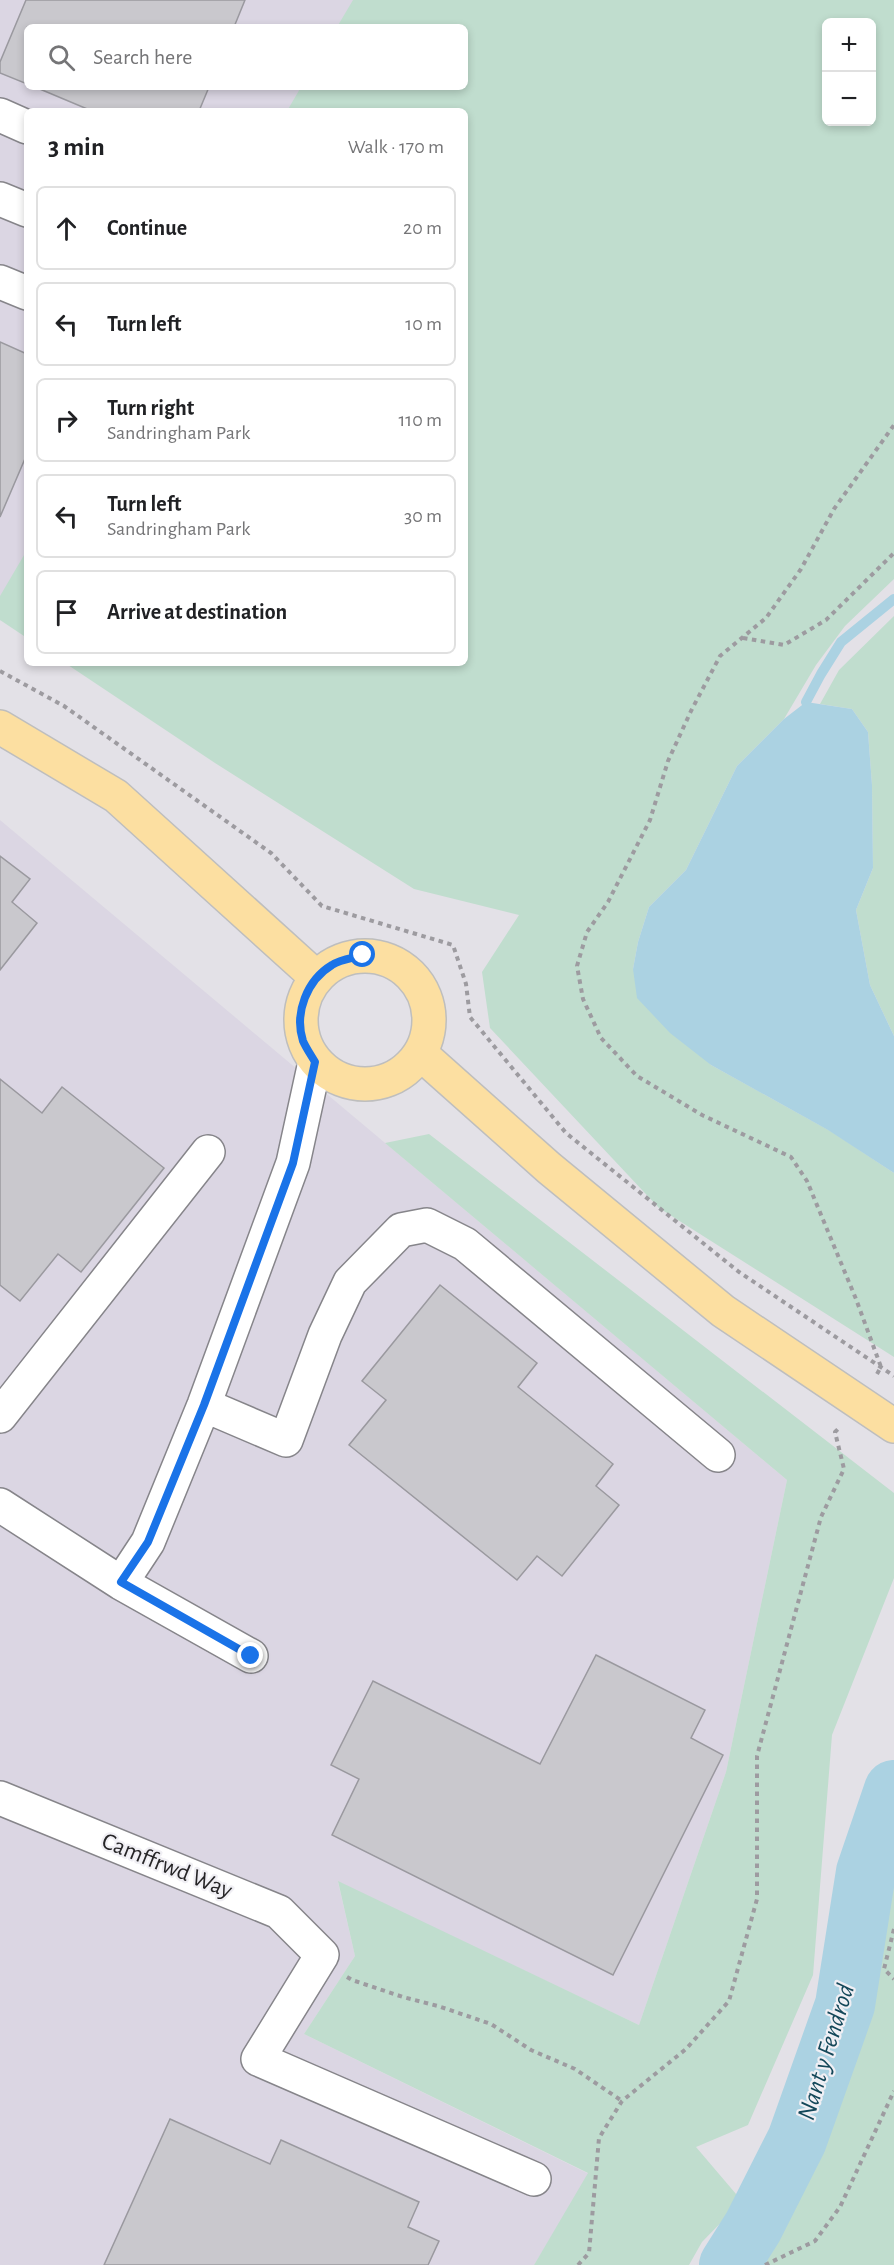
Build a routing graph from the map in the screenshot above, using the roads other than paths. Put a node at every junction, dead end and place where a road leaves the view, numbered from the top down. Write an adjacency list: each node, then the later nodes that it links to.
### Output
1 (0, 115): 2 (street)
2 (24, 126)
3 (0, 199): 4 (street)
4 (24, 209)
5 (0, 282): 6 (street)
6 (24, 292)
7 (0, 727): 8 (main road)
8 (316, 977): 9 (main road); 10 (main road)
9 (421, 1054): 10 (main road); 14 (main road)
10 (315, 1062): 12 (street)
11 (208, 1152): 13 (street)
12 (204, 1405): 15 (street); 17 (street)
13 (0, 1416)
14 (894, 1426)
15 (718, 1455)
16 (0, 1505): 17 (street)
17 (121, 1582): 18 (street)
18 (251, 1656)
19 (0, 1798): 20 (street, Camffrwd Way)
20 (534, 2179)

